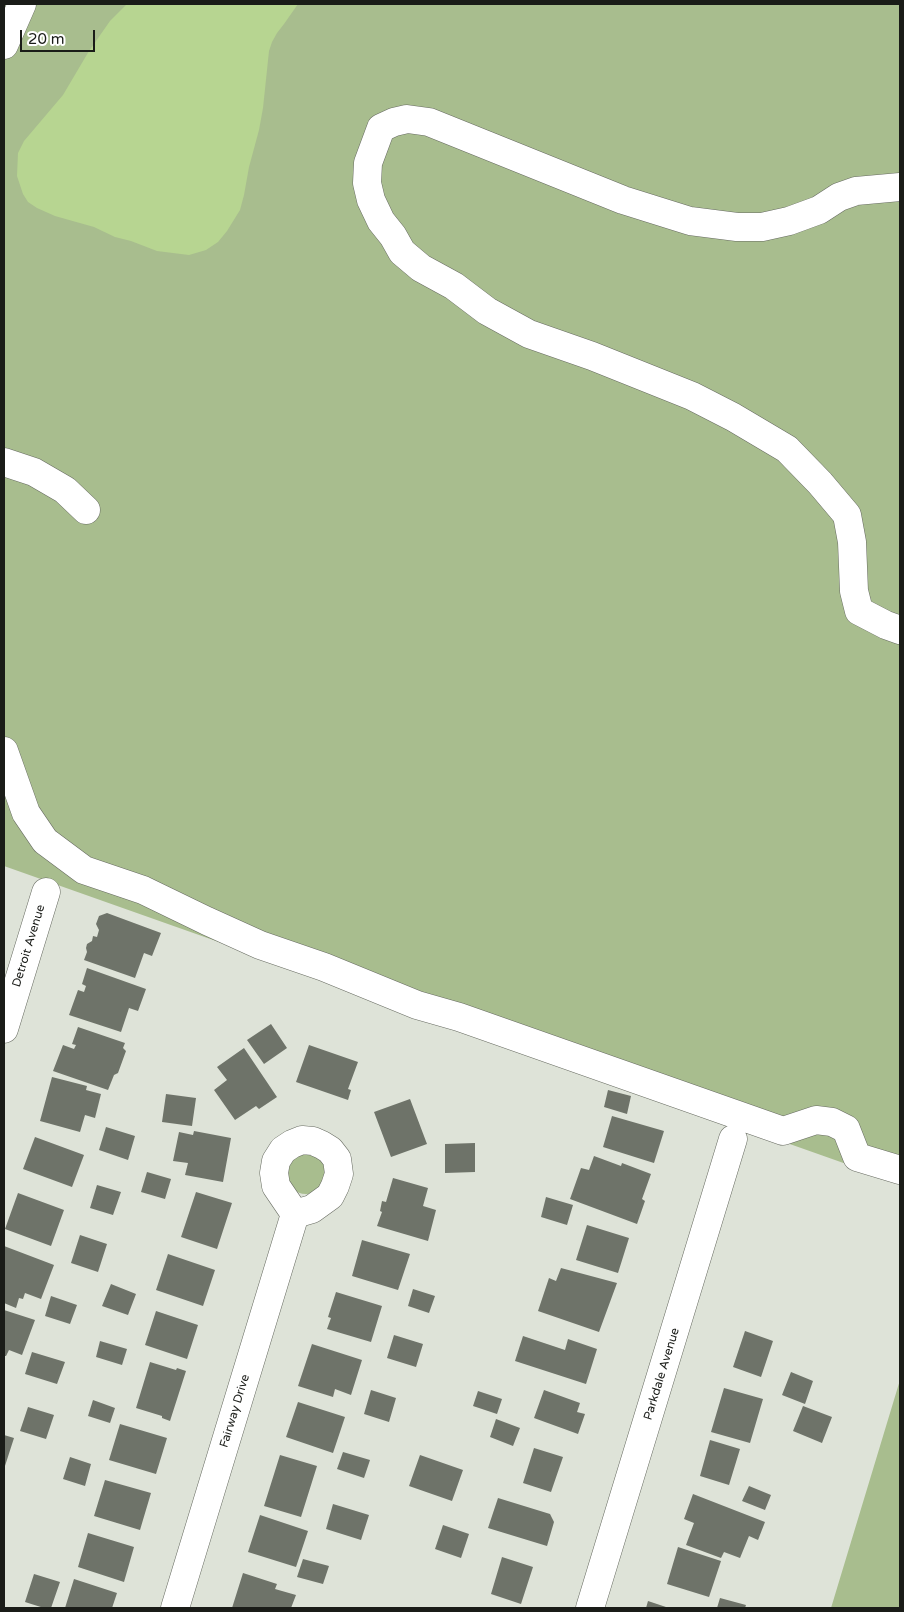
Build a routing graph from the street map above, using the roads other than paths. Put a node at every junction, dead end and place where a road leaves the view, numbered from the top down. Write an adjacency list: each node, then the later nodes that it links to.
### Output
1 (22, 4): 2 (street)
2 (4, 45)
3 (900, 187): 6 (street)
4 (4, 462): 5 (street)
5 (86, 510)
6 (900, 630)
7 (4, 751): 11 (street)
8 (46, 892): 9 (street, Detroit Avenue)
9 (4, 1029)
10 (734, 1139): 14 (street, Parkdale Avenue)
11 (900, 1170)
12 (295, 1214): 13 (street, Fairway Drive)
13 (174, 1608)
14 (590, 1608)

